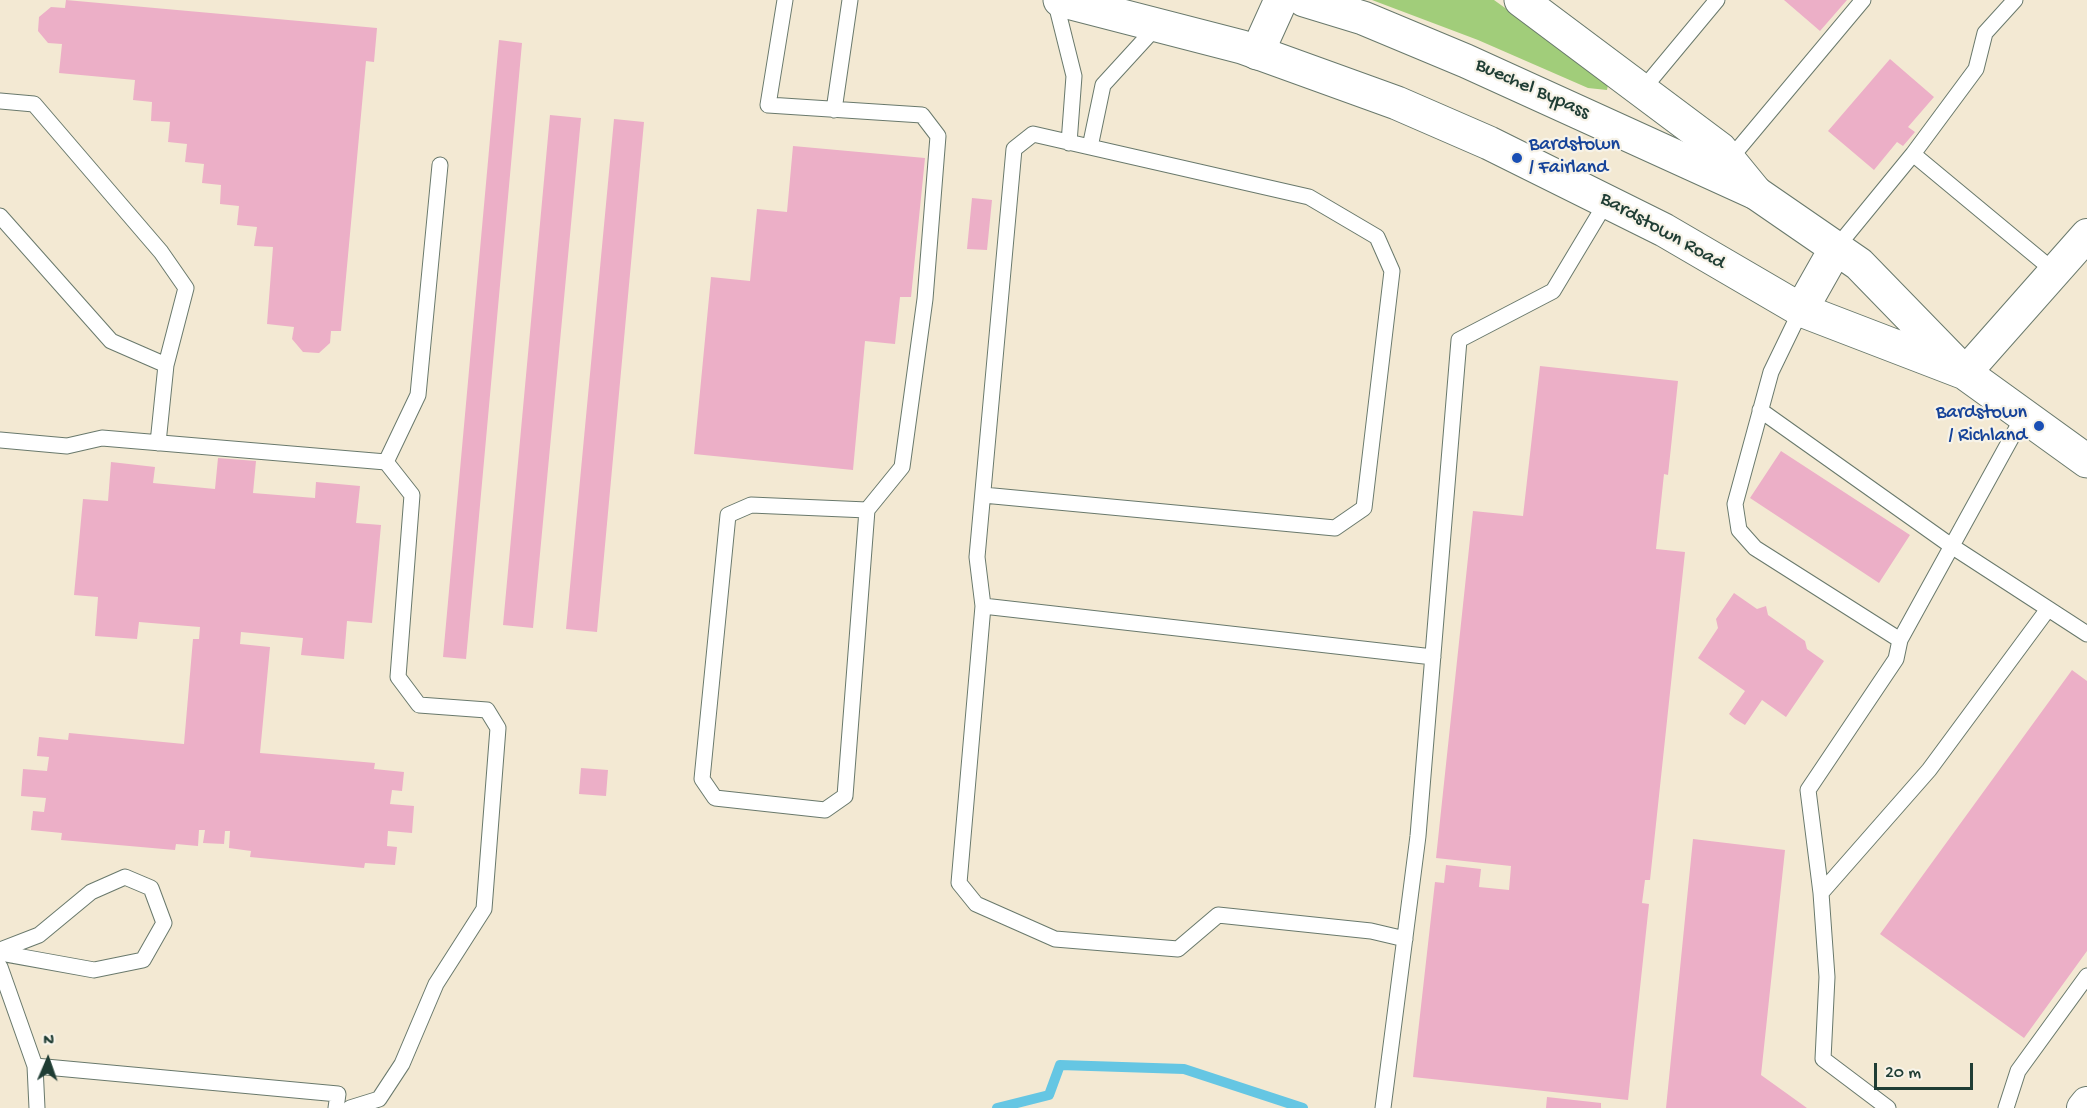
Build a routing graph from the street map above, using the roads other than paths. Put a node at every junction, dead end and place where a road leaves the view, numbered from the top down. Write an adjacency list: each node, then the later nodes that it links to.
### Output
1 (785, 0): 15 (lane)
2 (850, 0): 15 (lane)
3 (1054, 0): 16 (lane)
4 (1060, 0): 11 (main road)
5 (1281, 0): 12 (main road)
6 (1304, 0): 21 (main road, Buechel Bypass)
7 (1521, 0): 13 (main road, Bardstown Road)
8 (1717, 0): 13 (lane)
9 (1863, 0): 19 (lane)
10 (2015, 0): 18 (lane)
11 (1159, 24): 12 (main road); 17 (lane)
12 (1257, 53): 22 (main road, Bardstown Road)
13 (1643, 89): 19 (main road, Bardstown Road)
14 (0, 101): 28 (lane)
15 (834, 110): 37 (lane)
16 (1069, 142): 17 (lane); 36 (lane)
17 (1090, 147): 36 (lane)
18 (1913, 154): 25 (lane); 26 (lane)
19 (1729, 160): 21 (main road, Bardstown Road)
20 (440, 165): 35 (lane)
21 (1756, 193): 25 (main road, Bardstown Road)
22 (1607, 201): 27 (main road, Bardstown Road); 43 (lane)
23 (0, 216): 28 (lane)
24 (2087, 235): 26 (street)
25 (1836, 248): 27 (main road); 29 (main road, Bardstown Road)
26 (2054, 272): 29 (street)
27 (1801, 310): 29 (main road, Bardstown Road); 30 (lane)
28 (166, 365): 33 (lane)
29 (1965, 373): 31 (main road, Bardstown Road)
30 (1760, 410): 38 (lane); 42 (lane)
31 (2024, 416): 34 (main road, Bardstown Road); 38 (lane)
32 (0, 440): 33 (lane)
33 (158, 443): 35 (lane)
34 (2087, 461)
35 (386, 462): 53 (lane)
36 (983, 495): 39 (lane)
37 (867, 510): 37 (lane)
38 (1950, 545): 40 (lane); 42 (lane)
39 (983, 606): 43 (lane); 45 (lane)
40 (2048, 609): 41 (lane); 44 (lane)
41 (2087, 634)
42 (1900, 640): 44 (lane)
43 (1433, 657): 45 (lane)
44 (1821, 892): 55 (lane)
45 (1405, 939): 54 (lane)
46 (0, 951): 46 (lane)
47 (0, 967): 49 (lane)
48 (2087, 976): 56 (lane)
49 (34, 1066): 51 (lane); 52 (lane)
50 (2087, 1103): 57 (street)
51 (37, 1108)
52 (336, 1108)
53 (350, 1108)
54 (1383, 1108)
55 (1888, 1108)
56 (2006, 1108)
57 (2083, 1108)

